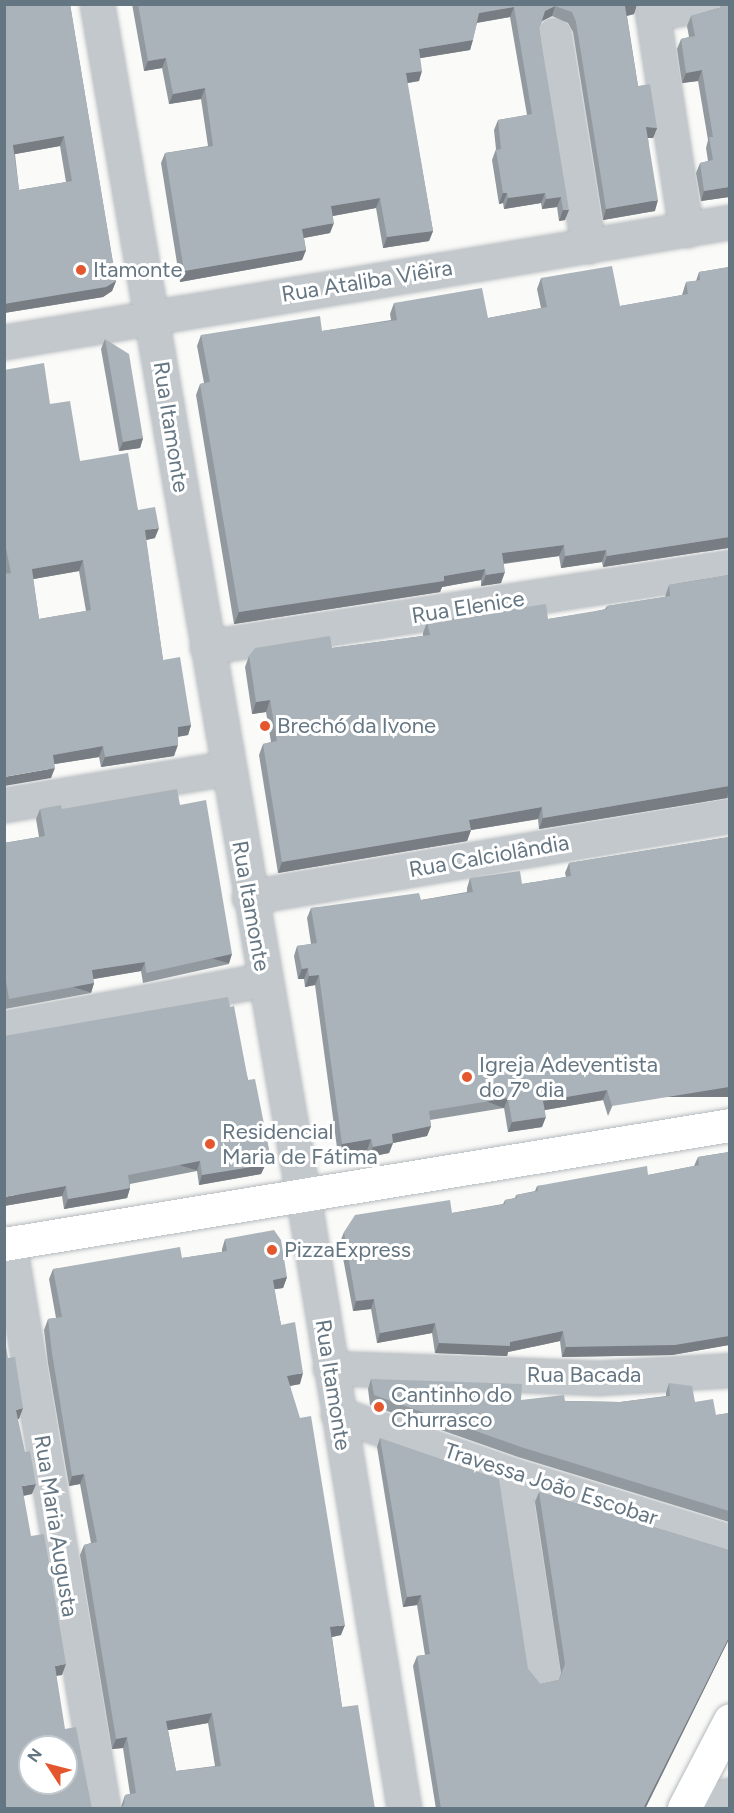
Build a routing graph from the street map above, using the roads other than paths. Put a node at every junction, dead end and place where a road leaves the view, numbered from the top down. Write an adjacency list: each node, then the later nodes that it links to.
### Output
1 (97, 4): 8 (street, Rua Itamonte)
2 (704, 4): 3 (street)
3 (652, 9): 6 (street)
4 (554, 35): 7 (street)
5 (729, 222): 6 (street, Rua Ataliba Viêira)
6 (686, 230): 7 (street, Rua Ataliba Viêira)
7 (588, 246): 8 (street, Rua Ataliba Viêira)
8 (153, 315): 9 (street, Rua Ataliba Viêira); 11 (street, Rua Itamonte)
9 (4, 342)
10 (729, 567): 11 (street, Rua Elenice)
11 (207, 647): 12 (street, Rua Itamonte)
12 (227, 768): 13 (street); 15 (street, Rua Itamonte)
13 (4, 805)
14 (729, 816): 15 (street, Rua Calciolândia)
15 (249, 897): 16 (street, Rua Itamonte)
16 (264, 980): 17 (street); 19 (street, Rua Itamonte)
17 (4, 1028)
18 (729, 1125): 19 (main road)
19 (303, 1195): 20 (main road); 21 (street, Rua Itamonte)
20 (7, 1244): 29 (street, Rua Maria Augusta)
21 (330, 1368): 22 (street, Rua Bacada); 23 (street, Rua Itamonte)
22 (729, 1370)
23 (338, 1414): 24 (street, Travessa João Escobar); 30 (street, Rua Itamonte)
24 (512, 1475): 25 (street, Travessa João Escobar); 26 (street)
25 (729, 1542)
26 (543, 1676)
27 (729, 1720): 31 (main road)
28 (729, 1796): 31 (street)
29 (103, 1809)
30 (404, 1809)
31 (684, 1809)

